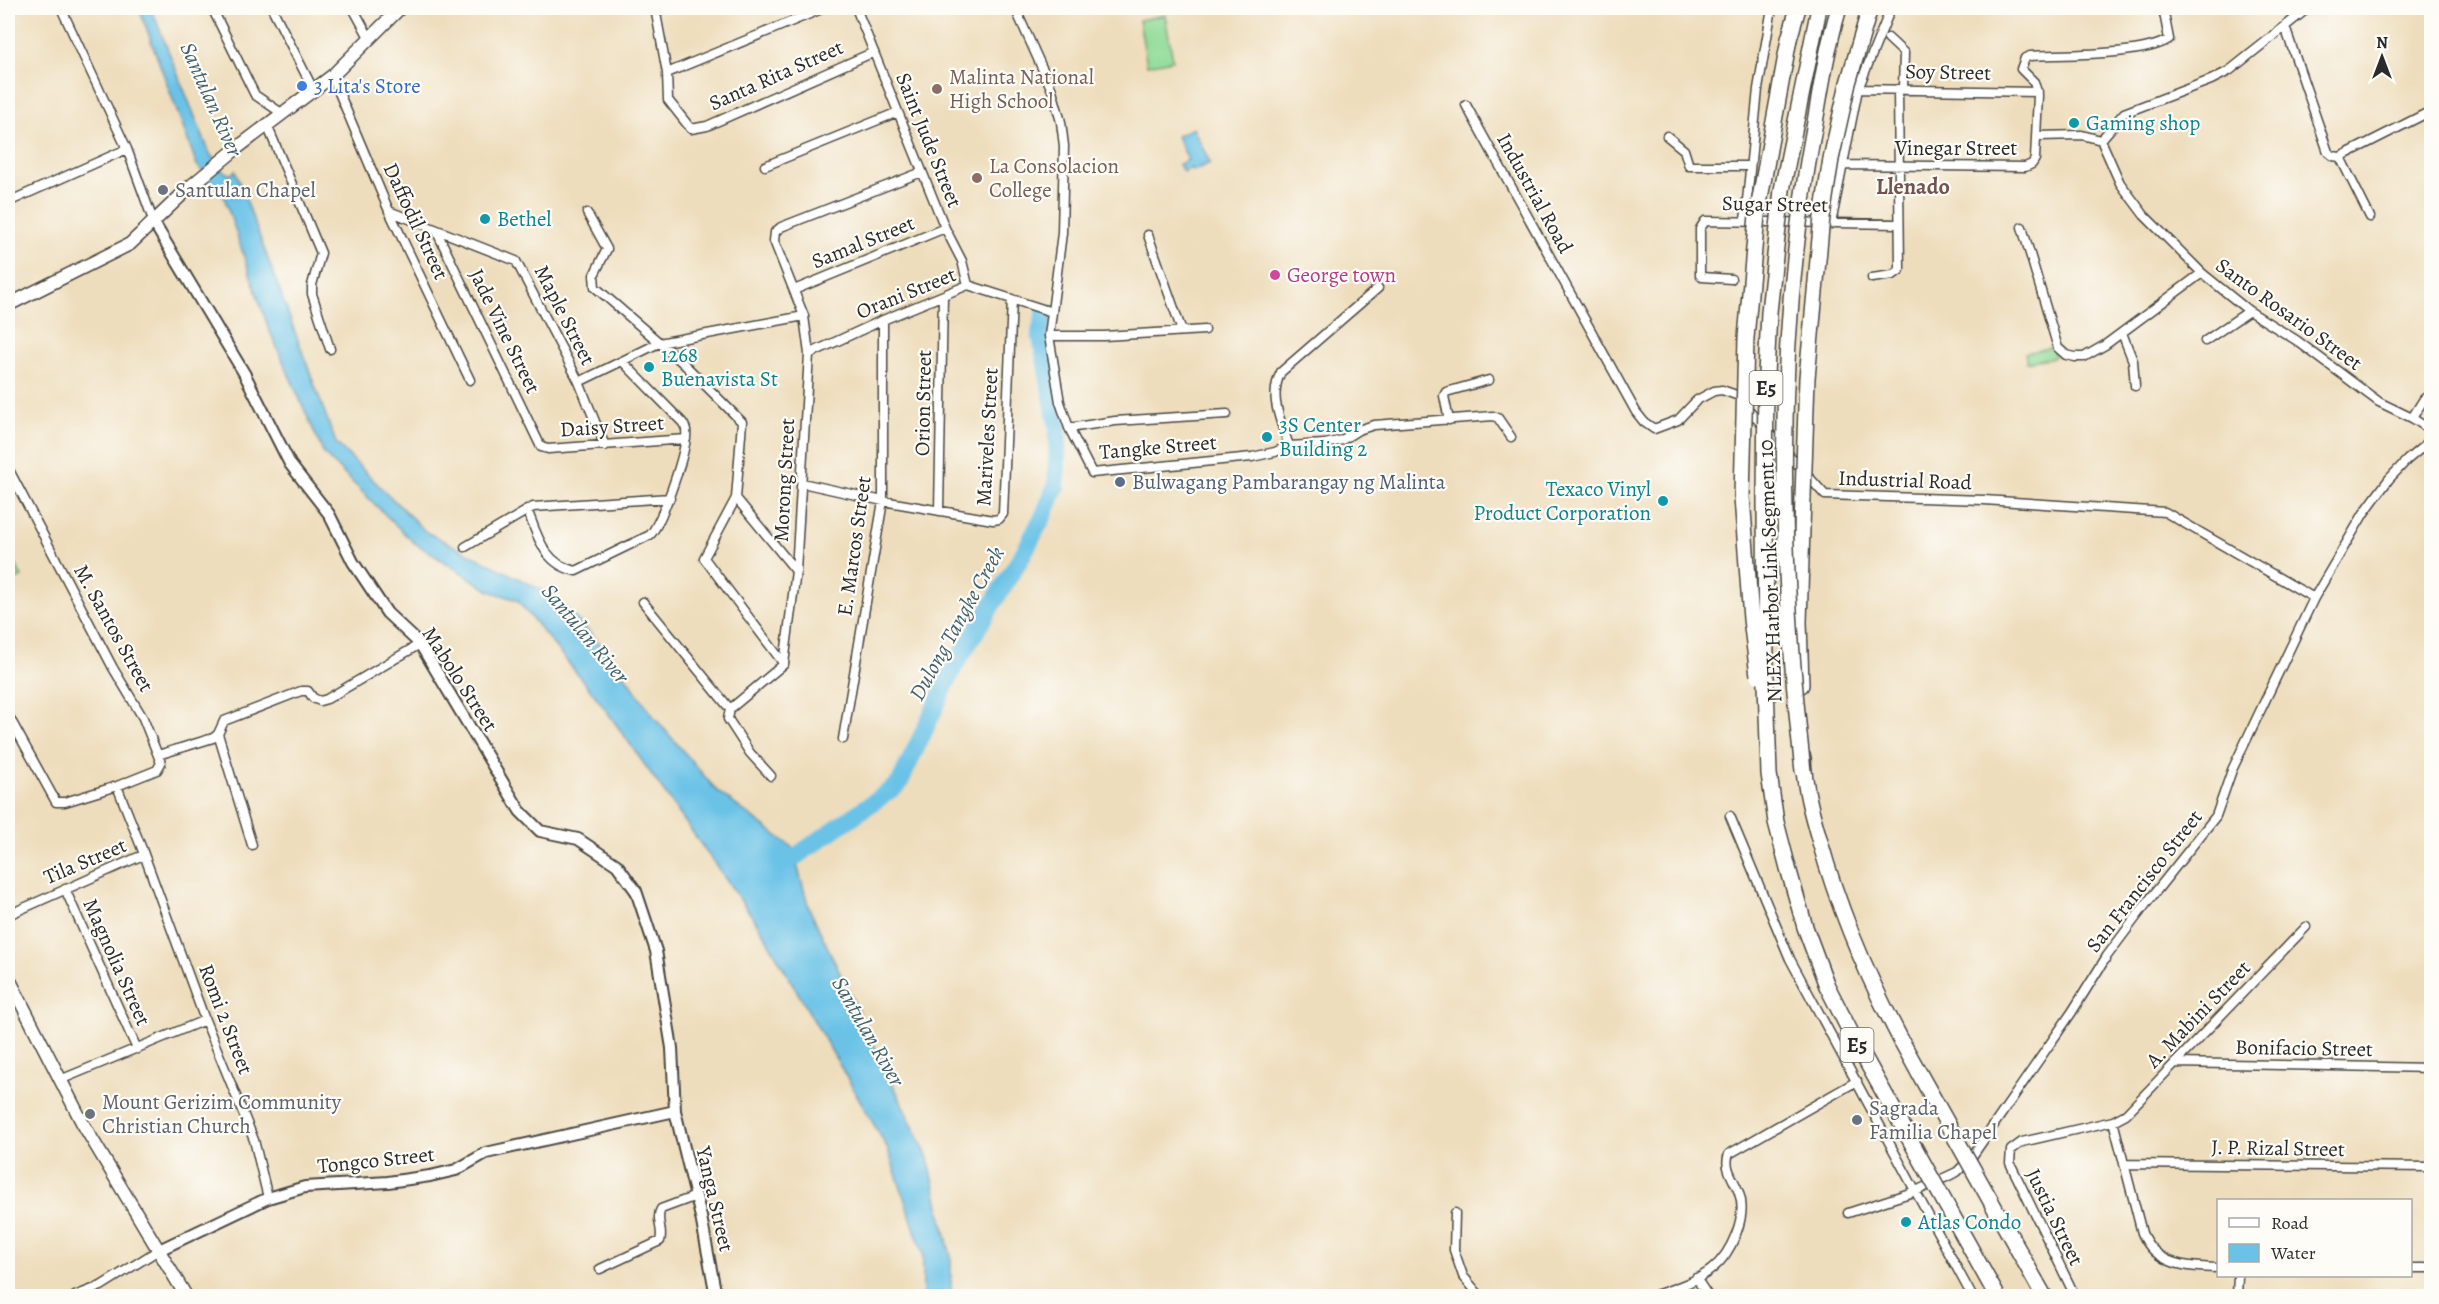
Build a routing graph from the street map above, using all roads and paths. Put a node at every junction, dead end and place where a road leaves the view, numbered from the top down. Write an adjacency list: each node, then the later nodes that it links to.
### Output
1 (61, 8): 37 (street)
2 (212, 8): 32 (street)
3 (272, 8): 27 (street)
4 (353, 8): 21 (street)
5 (400, 8): 21 (main road)
6 (665, 8): 18 (street)
7 (824, 8): 23 (street)
8 (856, 8): 22 (street, Saint Jude Street)
9 (1015, 8): 66 (street, Tangke Street)
10 (1772, 8): 41 (street)
11 (1798, 8): 113 (highway, bridge)
12 (1819, 8): 113 (highway, NLEX Harbor Link Segment 10 / E5, bridge)
13 (1839, 8): 112 (highway, NLEX Harbor Link Segment 10 / E5, bridge)
14 (1870, 8): 112 (highway, bridge)
15 (1891, 8): 25 (street)
16 (2163, 8): 28 (street)
17 (2308, 8): 19 (street)
18 (655, 9): 23 (street)
19 (2285, 27): 36 (street); 38 (street)
20 (1888, 38): 26 (street)
21 (370, 39): 24 (main road)
22 (874, 52): 23 (street, Santa Rita Street); 31 (street, Saint Jude Street)
23 (667, 73)
24 (332, 76): 27 (main road); 45 (street, Daffodil Street)
25 (1858, 89): 26 (street, Soy Street); 39 (street)
26 (1900, 89): 28 (street, Soy Street); 42 (street)
27 (315, 91): 32 (main road)
28 (2038, 92): 35 (street, Vinegar Street)
29 (1466, 105): 103 (street, Industrial Road)
30 (2432, 108): 38 (street)
31 (898, 112): 40 (street); 43 (street, Saint Jude Street)
32 (284, 114): 33 (main road)
33 (267, 125): 49 (main road); 75 (street)
34 (1667, 136): 41 (street)
35 (2038, 136): 36 (street); 42 (street, Vinegar Street)
36 (2101, 140): 56 (street, Santo Rosario Street)
37 (127, 149): 44 (street); 49 (street)
38 (2340, 157): 47 (street)
39 (1841, 165): 42 (street, Vinegar Street); 50 (street)
40 (765, 166)
41 (1749, 166): 48 (street)
42 (1898, 166): 51 (street)
43 (922, 172): 53 (street, Saint Jude Street); 61 (street, Morong Street)
44 (8, 201)
45 (389, 211): 54 (street, Maple Street); 78 (street, Daffodil Street)
46 (586, 213): 74 (street)
47 (2370, 217)
48 (1745, 221): 50 (street, Sugar Street); 58 (street, Sugar Street)
49 (154, 223): 64 (main road); 105 (street, Mabolo Street)
50 (1831, 224): 51 (street, Sugar Street)
51 (1899, 224): 57 (street)
52 (2022, 227): 71 (street)
53 (945, 228): 59 (street, Saint Jude Street); 61 (street, Samal Street)
54 (436, 230): 80 (street, Maple Street); 93 (street, Jade Vine Street)
55 (1148, 235): 70 (street)
56 (2202, 273): 65 (street, Santo Rosario Street); 71 (street)
57 (1872, 278)
58 (1731, 279)
59 (968, 285): 62 (street, Orani Street); 63 (street, Orani Street)
60 (1378, 288): 92 (street)
61 (794, 290): 67 (street, Morong Street)
62 (943, 296): 68 (street, Orani Street); 100 (street, Orion Street)
63 (1011, 299): 66 (street, Orani Street); 100 (street, Mariveles Street)
64 (8, 305)
65 (2249, 311): 73 (street); 84 (street, Santo Rosario Street)
66 (1052, 312): 72 (street, Tangke Street)
67 (804, 316): 74 (street); 76 (street, Morong Street)
68 (883, 320): 76 (street, Orani Street); 98 (street, E. Marcos Street)
69 (1205, 330): 70 (street)
70 (1182, 332): 72 (street)
71 (2122, 333): 81 (street)
72 (1049, 336): 86 (street, Tangke Street)
73 (2205, 341)
74 (659, 343): 77 (street); 97 (street)
75 (330, 349)
76 (809, 354): 95 (street, Morong Street)
77 (623, 362): 80 (street); 89 (street)
78 (470, 380)
79 (1489, 380): 85 (street)
80 (579, 382): 91 (street, Maple Street)
81 (2135, 386)
82 (2432, 393): 84 (street)
83 (1227, 414): 86 (street)
84 (2412, 418): 87 (street, Santo Rosario Street)
85 (1449, 420): 88 (street, Tangke Street); 92 (street, Tangke Street)
86 (1069, 428): 92 (street, Tangke Street)
87 (2432, 431)
88 (1511, 437)
89 (686, 439): 91 (street, Daisy Street); 96 (street)
90 (2432, 439): 103 (street, San Francisco Street)
91 (605, 446): 93 (street, Daisy Street)
92 (1289, 446)
93 (541, 447)
94 (8, 468): 111 (street, M. Santos Street)
95 (802, 483): 98 (street, Mariveles Street); 102 (street, Morong Street)
96 (670, 498): 99 (street); 99 (street)
97 (736, 498): 102 (street); 106 (street)
98 (883, 501): 100 (street, Mariveles Street); 110 (street, E. Marcos Street)
99 (527, 509): 101 (street)
100 (939, 511)
101 (465, 547)
102 (796, 571): 106 (street, Morong Street)
103 (2314, 598): 133 (street, San Francisco Street)
104 (643, 602): 107 (street)
105 (420, 644): 109 (street); 129 (street, Mabolo Street)
106 (784, 664): 107 (street)
107 (730, 709): 114 (street)
108 (8, 716): 115 (street)
109 (218, 734): 111 (street); 117 (street)
110 (843, 738)
111 (158, 756): 115 (street)
112 (1803, 771): 153 (highway, NLEX Harbor Link Segment 10 / E5, bridge)
113 (1769, 774): 152 (highway, NLEX Harbor Link Segment 10 / E5, bridge)
114 (771, 776)
115 (117, 786): 118 (street, Tila Street)
116 (1730, 816): 128 (street)
117 (252, 844)
118 (143, 855): 119 (street, Tila Street); 123 (street, Romi 2 Street)
119 (65, 889): 120 (street, Tila Street); 124 (street, Magnolia Street)
120 (8, 915)
121 (2306, 927): 125 (street, A. Mabini Street)
122 (8, 977): 127 (main road)
123 (205, 1020): 124 (street); 135 (street, Romi 2 Street)
124 (137, 1049): 127 (street)
125 (2175, 1063): 126 (street, Bonifacio Street); 130 (street, A. Mabini Street)
126 (2432, 1068)
127 (60, 1080): 138 (main road)
128 (1857, 1081): 133 (street); 144 (street)
129 (675, 1111): 134 (street, Yanga Street); 135 (street, Tongco Street)
130 (2113, 1121): 131 (street); 154 (street, Justia Street)
131 (2124, 1164): 132 (street, J. P. Rizal Street); 139 (street)
132 (2432, 1167)
133 (1916, 1191): 136 (street, San Francisco Street); 151 (street)
134 (696, 1196): 142 (street); 147 (street, Yanga Street)
135 (268, 1198): 138 (street, Tongco Street)
136 (1848, 1213)
137 (1455, 1214): 148 (street)
138 (157, 1251): 145 (street); 146 (main road)
139 (2217, 1268)
140 (2412, 1268): 141 (street)
141 (2432, 1268)
142 (600, 1269)
143 (2238, 1277): 155 (street)
144 (1696, 1278): 149 (street); 150 (street)
145 (75, 1296)
146 (186, 1296)
147 (716, 1296)
148 (1480, 1296)
149 (1653, 1296)
150 (1708, 1296)
151 (1972, 1296)
152 (1997, 1296)
153 (2044, 1296)
154 (2075, 1296)
155 (2237, 1296)

